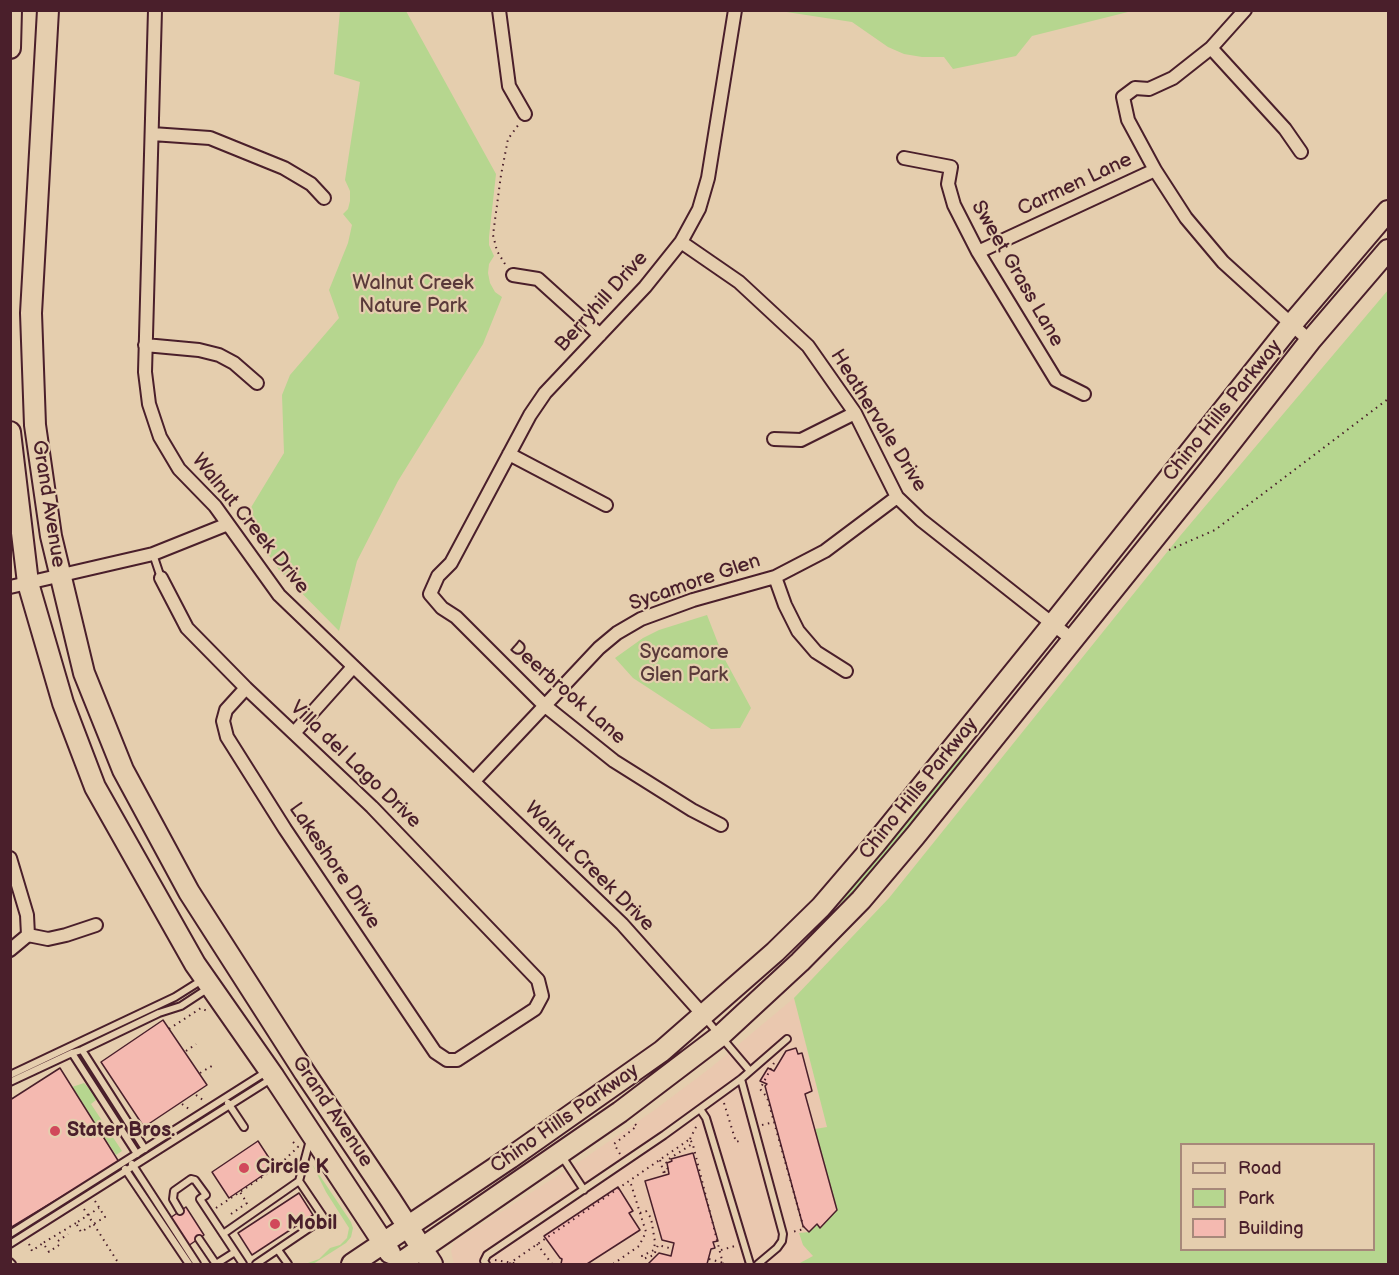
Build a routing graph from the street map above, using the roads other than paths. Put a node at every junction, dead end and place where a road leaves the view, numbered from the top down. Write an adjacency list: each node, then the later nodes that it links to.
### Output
1 (11, 10): 7 (main road)
2 (48, 10): 34 (main road, Grand Avenue)
3 (154, 10): 10 (street, Walnut Creek Drive)
4 (500, 10): 9 (street)
5 (735, 10): 16 (street, Berryhill Drive)
6 (1245, 10): 8 (street)
7 (10, 48)
8 (1211, 48): 11 (street); 13 (street)
9 (525, 114)
10 (152, 134): 14 (street); 23 (street, Walnut Creek Drive)
11 (1301, 152)
12 (903, 159): 18 (street, Sweet Grass Lane)
13 (1155, 170): 18 (street, Carmen Lane); 20 (street)
14 (324, 198)
15 (1389, 212): 20 (main road, Chino Hills Parkway)
16 (681, 242): 21 (street, Berryhill Drive); 26 (street, Heathervale Drive)
17 (1389, 250): 22 (main road, Chino Hills Parkway)
18 (978, 252): 25 (street, Sweet Grass Lane)
19 (513, 275): 21 (street)
20 (1291, 326): 22 (street); 39 (main road, Chino Hills Parkway)
21 (600, 335): 29 (street, Berryhill Drive)
22 (1310, 341): 40 (main road, Chino Hills Parkway)
23 (145, 345): 24 (street); 32 (street, Walnut Creek Drive)
24 (257, 383)
25 (1084, 394)
26 (855, 413): 28 (street); 30 (street, Heathervale Drive)
27 (10, 432): 37 (main road, Grand Avenue)
28 (774, 439)
29 (509, 454): 31 (street); 38 (street, Berryhill Drive)
30 (897, 497): 35 (street, Sycamore Glen); 39 (street, Heathervale Drive)
31 (606, 505)
32 (228, 524): 33 (street); 41 (street, Walnut Creek Drive)
33 (153, 554): 34 (street); 36 (lane, Villa del Lago Drive)
34 (60, 576): 37 (street); 52 (main road, Grand Avenue)
35 (776, 577): 42 (street); 44 (street, Sycamore Glen)
36 (161, 578): 43 (street, Villa del Lago Drive)
37 (19, 585): 53 (main road, Grand Avenue)
38 (430, 594): 44 (street, Deerbrook Lane)
39 (1053, 624): 40 (street, Heathervale Drive); 55 (main road, Chino Hills Parkway)
40 (1073, 640): 56 (main road, Chino Hills Parkway)
41 (353, 667): 45 (street); 46 (street, Walnut Creek Drive)
42 (846, 671)
43 (246, 688): 45 (street, Villa del Lago Drive); 54 (street, Lakeshore Drive)
44 (544, 705): 46 (street, Sycamore Glen); 47 (street, Deerbrook Lane)
45 (295, 732): 54 (street, Villa del Lago Drive)
46 (474, 780): 55 (street, Walnut Creek Drive)
47 (720, 825)
48 (10, 858): 50 (street)
49 (96, 925): 50 (street)
50 (28, 935): 51 (street)
51 (10, 950)
52 (235, 963): 53 (main road); 80 (main road, Grand Avenue)
53 (208, 982): 58 (lane); 61 (main road, Grand Avenue); 62 (lane)
54 (542, 996)
55 (700, 1012): 56 (lane, Walnut Creek Drive); 80 (main road, Chino Hills Parkway)
56 (720, 1036): 60 (lane, Walnut Creek Drive); 71 (main road, Chino Hills Parkway)
57 (787, 1039): 60 (lane)
58 (82, 1050): 59 (lane); 70 (lane)
59 (72, 1053): 64 (lane); 72 (lane)
60 (750, 1071): 63 (lane)
61 (272, 1073): 65 (lane); 66 (lane); 69 (main road, Grand Avenue)
62 (10, 1076)
63 (741, 1078): 67 (lane); 99 (lane)
64 (10, 1082)
65 (225, 1098): 66 (lane); 70 (lane)
66 (229, 1105): 68 (lane); 75 (lane)
67 (700, 1109): 78 (lane); 98 (lane)
68 (244, 1127)
69 (305, 1137): 77 (lane); 85 (main road, Grand Avenue)
70 (146, 1149): 72 (lane)
71 (560, 1153): 78 (lane); 88 (main road, Chino Hills Parkway)
72 (137, 1154): 73 (lane)
73 (129, 1159): 74 (lane); 75 (lane)
74 (122, 1164): 76 (lane); 81 (lane)
75 (133, 1166): 76 (lane); 90 (lane)
76 (126, 1170): 84 (lane); 89 (lane)
77 (299, 1181): 82 (lane); 86 (lane)
78 (584, 1190): 97 (lane)
79 (180, 1211): 82 (lane)
80 (408, 1228): 85 (main road, Chino Hills Parkway); 88 (main road, Grand Avenue)
81 (10, 1234)
82 (223, 1234): 87 (lane)
83 (199, 1239): 91 (lane)
84 (10, 1244)
85 (384, 1244): 95 (main road, Chino Hills Parkway); 96 (main road, Grand Avenue)
86 (278, 1250): 93 (lane); 94 (lane)
87 (235, 1252): 91 (lane); 92 (lane)
88 (426, 1257): 96 (main road, Chino Hills Parkway)
89 (189, 1264)
90 (197, 1264)
91 (216, 1264)
92 (243, 1264)
93 (256, 1264)
94 (288, 1264)
95 (352, 1264)
96 (398, 1264)
97 (486, 1264)
98 (750, 1264)
99 (758, 1264)

